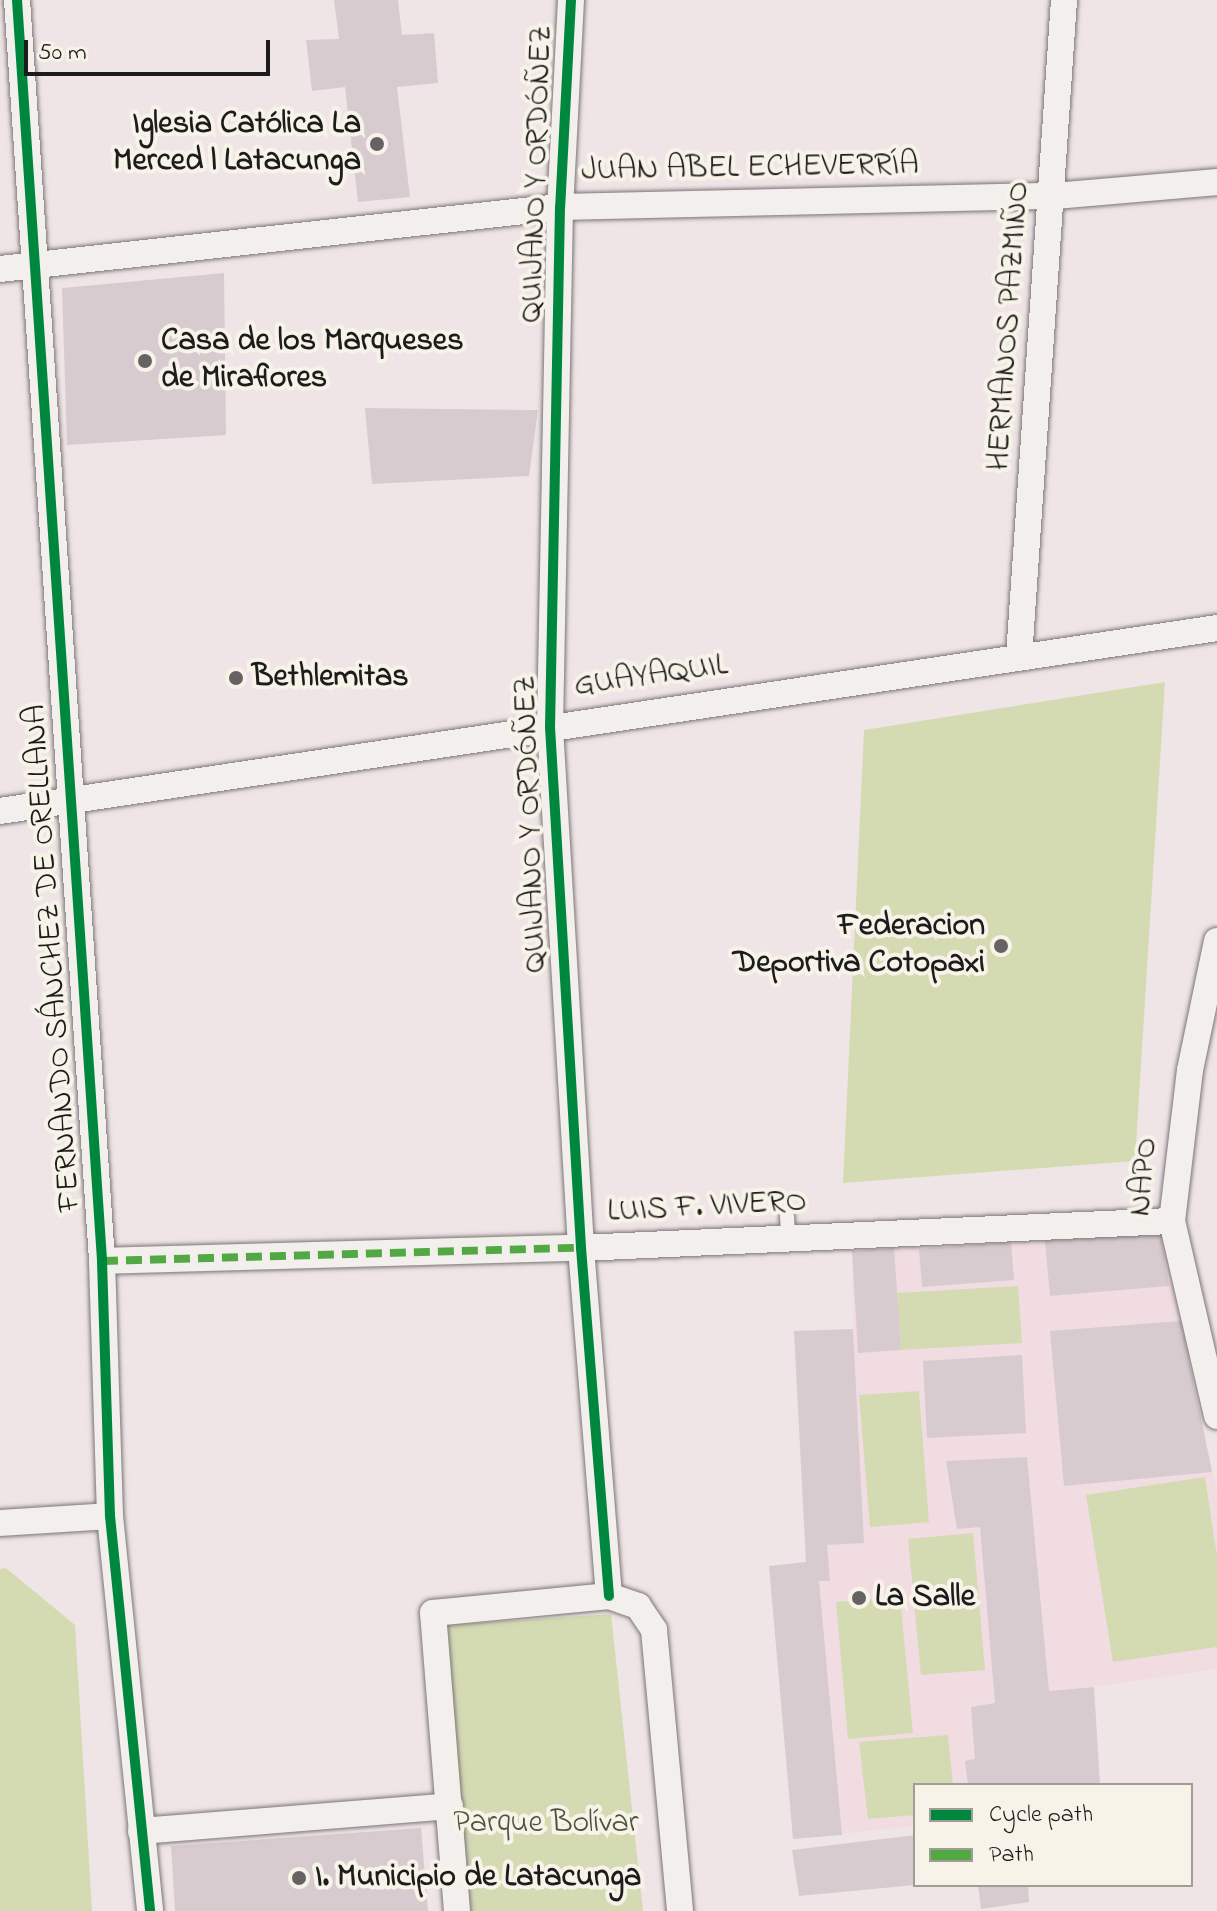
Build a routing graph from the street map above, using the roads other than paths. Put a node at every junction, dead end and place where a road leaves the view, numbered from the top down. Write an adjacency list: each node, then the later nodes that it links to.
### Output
1 (17, 0): 7 (street, FERNANDO SÁNCHEZ DE ORELLANA)
2 (571, 0): 6 (street, QUIJANO Y ORDÓÑEZ)
3 (1064, 0): 5 (street, HERMANOS PAZMIÑO)
4 (1217, 182): 5 (street, JUAN ABEL ECHEVERRÍA)
5 (1054, 196): 6 (street, JUAN ABEL ECHEVERRÍA); 10 (street, HERMANOS PAZMIÑO)
6 (560, 207): 7 (street, JUAN ABEL ECHEVERRÍA); 11 (street, QUIJANO Y ORDÓÑEZ)
7 (35, 266): 8 (street, JUAN ABEL ECHEVERRÍA); 12 (street, FERNANDO SÁNCHEZ DE ORELLANA)
8 (0, 269)
9 (1217, 628): 10 (street, GUAYAQUIL)
10 (1019, 657): 11 (street, GUAYAQUIL)
11 (550, 727): 12 (street, GUAYAQUIL); 16 (street, QUIJANO Y ORDÓÑEZ)
12 (67, 798): 13 (street, GUAYAQUIL); 17 (street, FERNANDO SÁNCHEZ DE ORELLANA)
13 (0, 811)
14 (1217, 941): 15 (street, NAPO)
15 (1172, 1221): 16 (street, LUIS F. VIVERO); 18 (street, NAPO)
16 (581, 1248): 17 (street, LUIS F. VIVERO); 21 (street, QUIJANO Y ORDÓÑEZ)
17 (102, 1261): 19 (street, FERNANDO SÁNCHEZ DE ORELLANA)
18 (1217, 1416)
19 (110, 1516): 20 (street); 23 (street, FERNANDO SÁNCHEZ DE ORELLANA)
20 (0, 1523)
21 (609, 1596): 22 (street); 26 (street)
22 (450, 1806): 23 (street); 25 (street)
23 (141, 1831): 24 (street, FERNANDO SÁNCHEZ DE ORELLANA)
24 (150, 1911)
25 (457, 1911)
26 (680, 1911)

